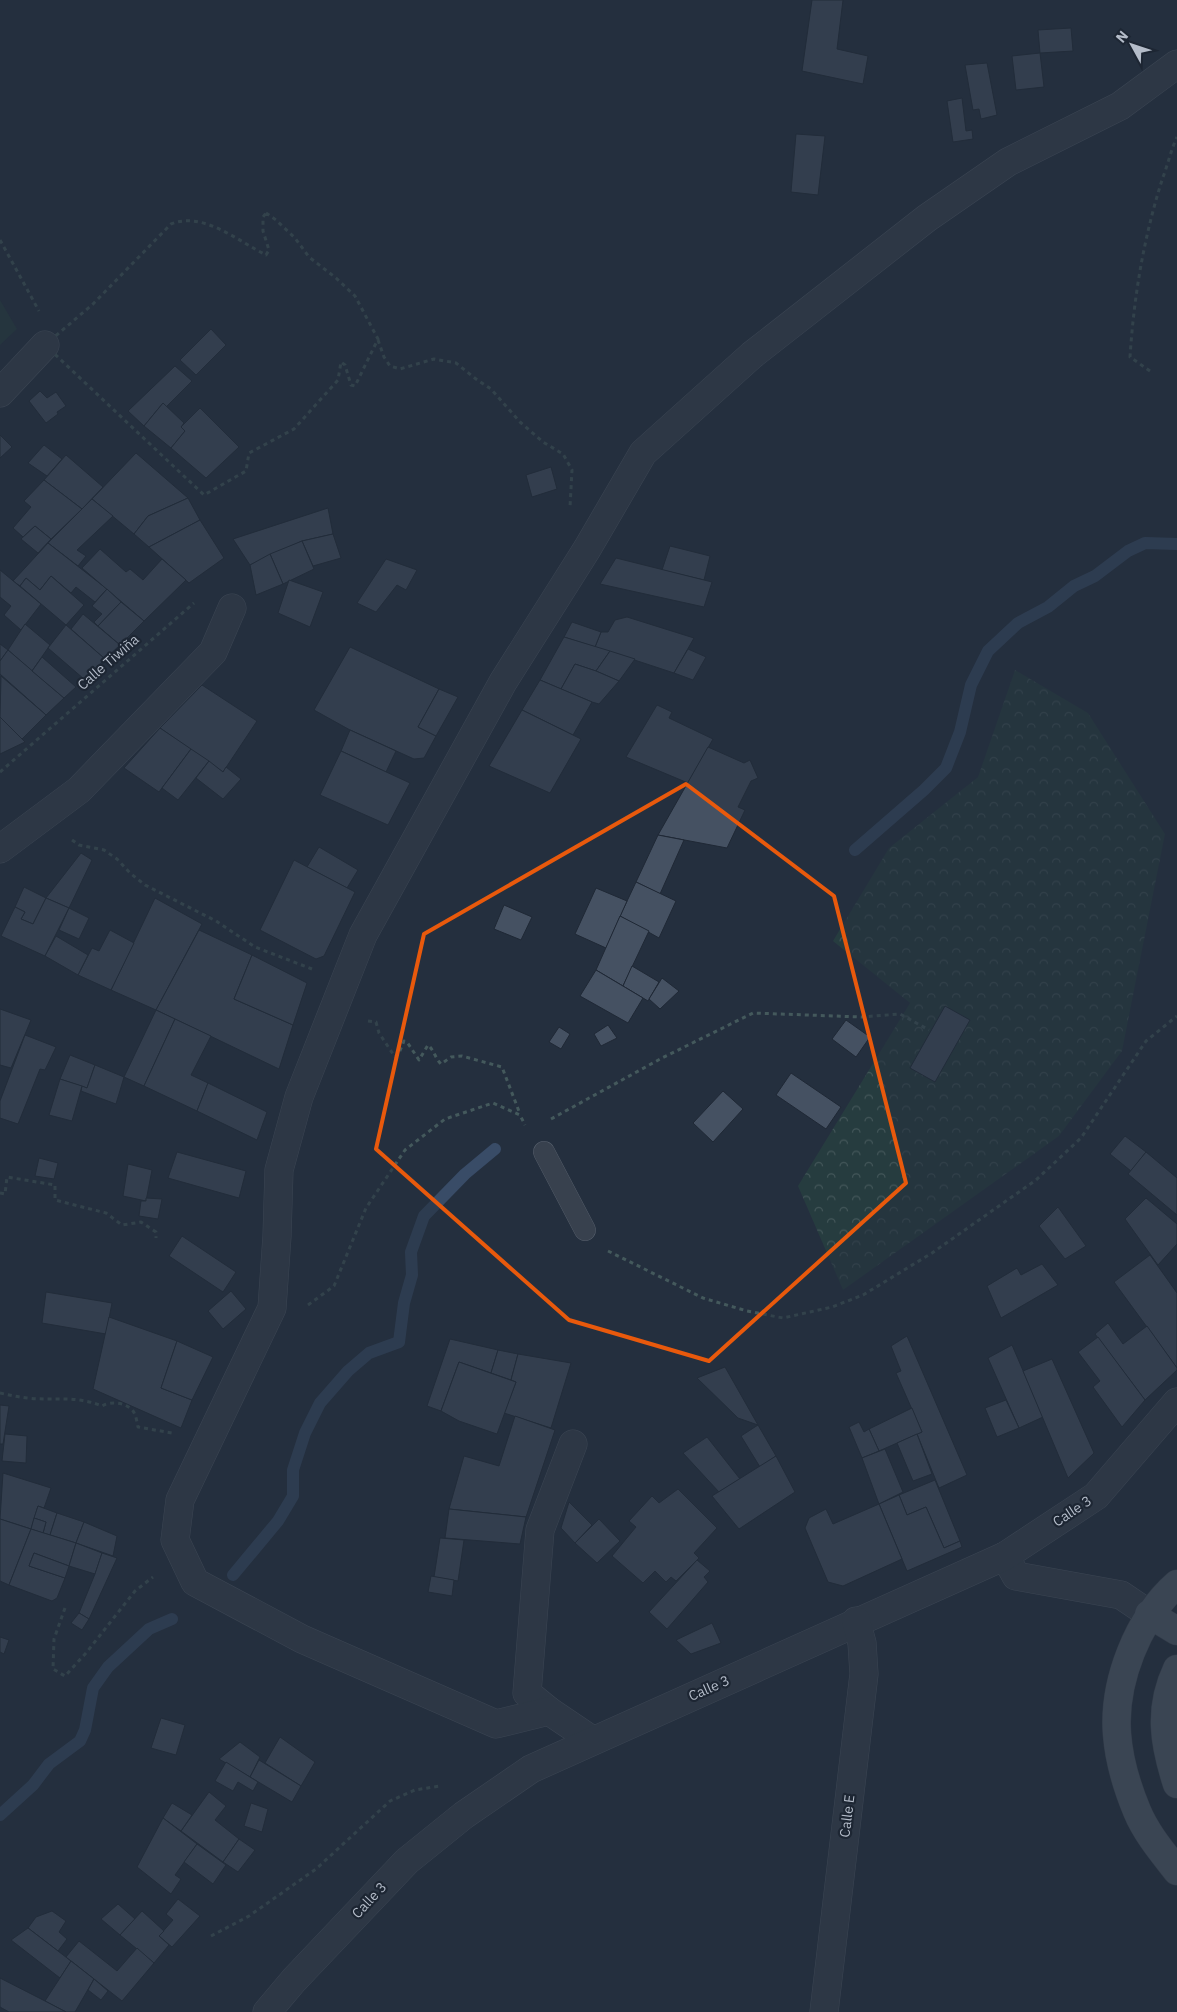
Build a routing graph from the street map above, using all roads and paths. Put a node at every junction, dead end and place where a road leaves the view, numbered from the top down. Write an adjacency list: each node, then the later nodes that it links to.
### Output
1 (1177, 64): 9 (street)
2 (1177, 137): 7 (path)
3 (0, 240): 4 (path)
4 (33, 317)
5 (378, 339): 6 (path); 6 (path); 9 (path)
6 (45, 345): 8 (street)
7 (1150, 371)
8 (0, 393)
9 (588, 549): 15 (street)
10 (195, 602): 12 (path, Calle Tiwiña)
11 (232, 608): 13 (street)
12 (0, 772)
13 (34, 824): 14 (street); 15 (path)
14 (0, 849)
15 (344, 982): 16 (street)
16 (334, 1007): 19 (path); 25 (street)
17 (1177, 1016): 23 (path)
18 (929, 1030): 20 (path)
19 (520, 1115): 20 (path); 25 (path)
20 (529, 1132): 21 (path)
21 (544, 1152): 23 (lane)
22 (0, 1193): 24 (path)
23 (585, 1230)
24 (156, 1238)
25 (272, 1308): 30 (street)
26 (0, 1393): 28 (path)
27 (1177, 1402): 31 (street, Calle 3)
28 (173, 1434)
29 (574, 1444): 38 (street)
30 (182, 1556): 33 (path); 38 (street)
31 (1005, 1556): 34 (street); 35 (street, Calle 3)
32 (1177, 1584): 34 (main road)
33 (66, 1608)
34 (1150, 1614): 36 (main road); 42 (main road)
35 (856, 1621): 39 (street, Calle 3); 45 (street, Calle E)
36 (1177, 1631)
37 (1177, 1670): 40 (main road)
38 (549, 1711): 39 (street)
39 (592, 1740): 41 (street, Calle 3)
40 (1177, 1784)
41 (494, 1794): 43 (path); 44 (street, Calle 3)
42 (1177, 1871)
43 (211, 1936)
44 (267, 2012)
45 (824, 2012)

